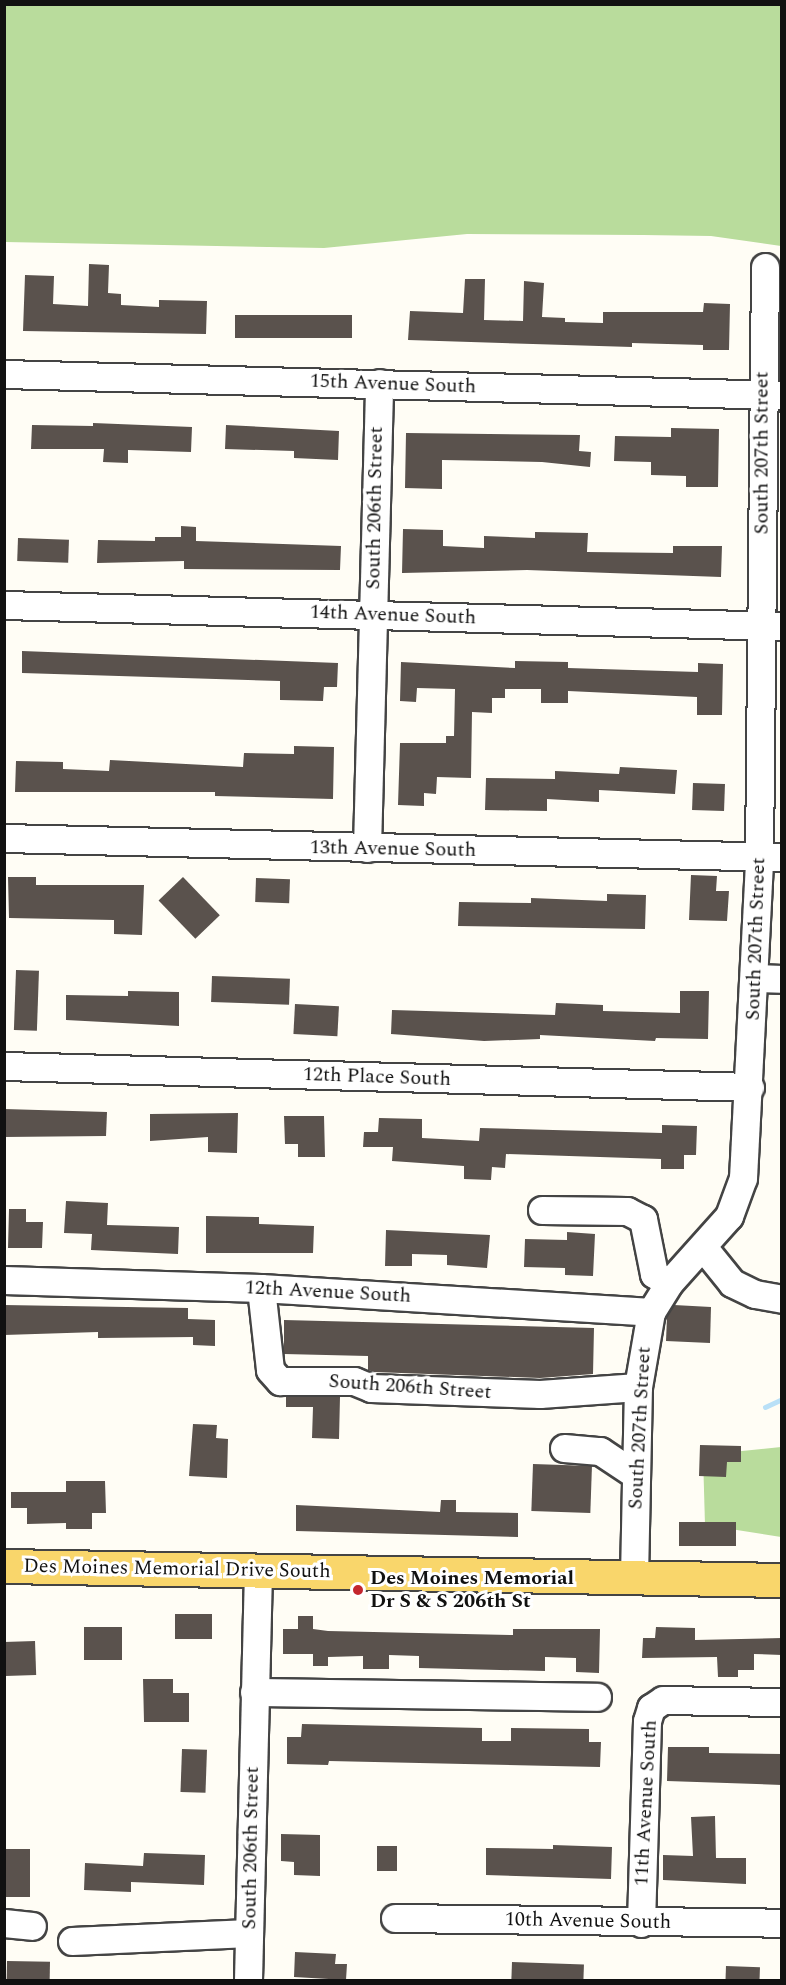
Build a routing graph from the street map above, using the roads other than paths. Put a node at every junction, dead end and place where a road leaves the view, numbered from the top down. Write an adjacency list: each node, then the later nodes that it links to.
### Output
1 (765, 267): 4 (street, South 207th Street)
2 (4, 374): 3 (street, 15th Avenue South)
3 (378, 383): 4 (street, 15th Avenue South); 6 (street, South 206th Street)
4 (772, 394): 7 (street, South 207th Street)
5 (4, 605): 6 (street, 14th Avenue South)
6 (373, 614): 7 (street, 14th Avenue South); 9 (street, South 206th Street)
7 (771, 626): 10 (street, South 207th Street)
8 (4, 838): 9 (street, 13th Avenue South)
9 (367, 848): 10 (street, 13th Avenue South)
10 (770, 857): 11 (street, South 207th Street)
11 (769, 978): 13 (street, South 207th Street)
12 (4, 1066): 13 (street, 12th Place South)
13 (750, 1088): 15 (street, South 207th Street)
14 (542, 1210): 17 (street)
15 (703, 1247): 17 (street, South 207th Street); 19 (street)
16 (4, 1280): 18 (street, 12th Avenue South)
17 (669, 1283): 20 (street, South 207th Street)
18 (261, 1288): 20 (street, 12th Avenue South); 21 (street, South 206th Street)
19 (782, 1299)
20 (651, 1312): 21 (street, South 207th Street)
21 (638, 1387): 23 (street, South 207th Street)
22 (564, 1448): 23 (street)
23 (636, 1475): 26 (street, South 207th Street)
24 (4, 1566): 25 (main road, Des Moines Memorial Drive South)
25 (258, 1572): 26 (main road, Des Moines Memorial Drive South); 28 (street, South 206th Street)
26 (634, 1577): 27 (main road, Des Moines Memorial Drive South)
27 (782, 1580)
28 (254, 1692): 29 (street); 36 (street, South 206th Street)
29 (597, 1697)
30 (782, 1702): 33 (street, 11th Avenue South)
31 (395, 1918): 33 (street, 10th Avenue South)
32 (4, 1923): 35 (street)
33 (641, 1923): 34 (street, 10th Avenue South)
34 (782, 1923)
35 (32, 1926)
36 (249, 1933): 37 (street); 38 (street, South 206th Street)
37 (72, 1941)
38 (248, 1980)

